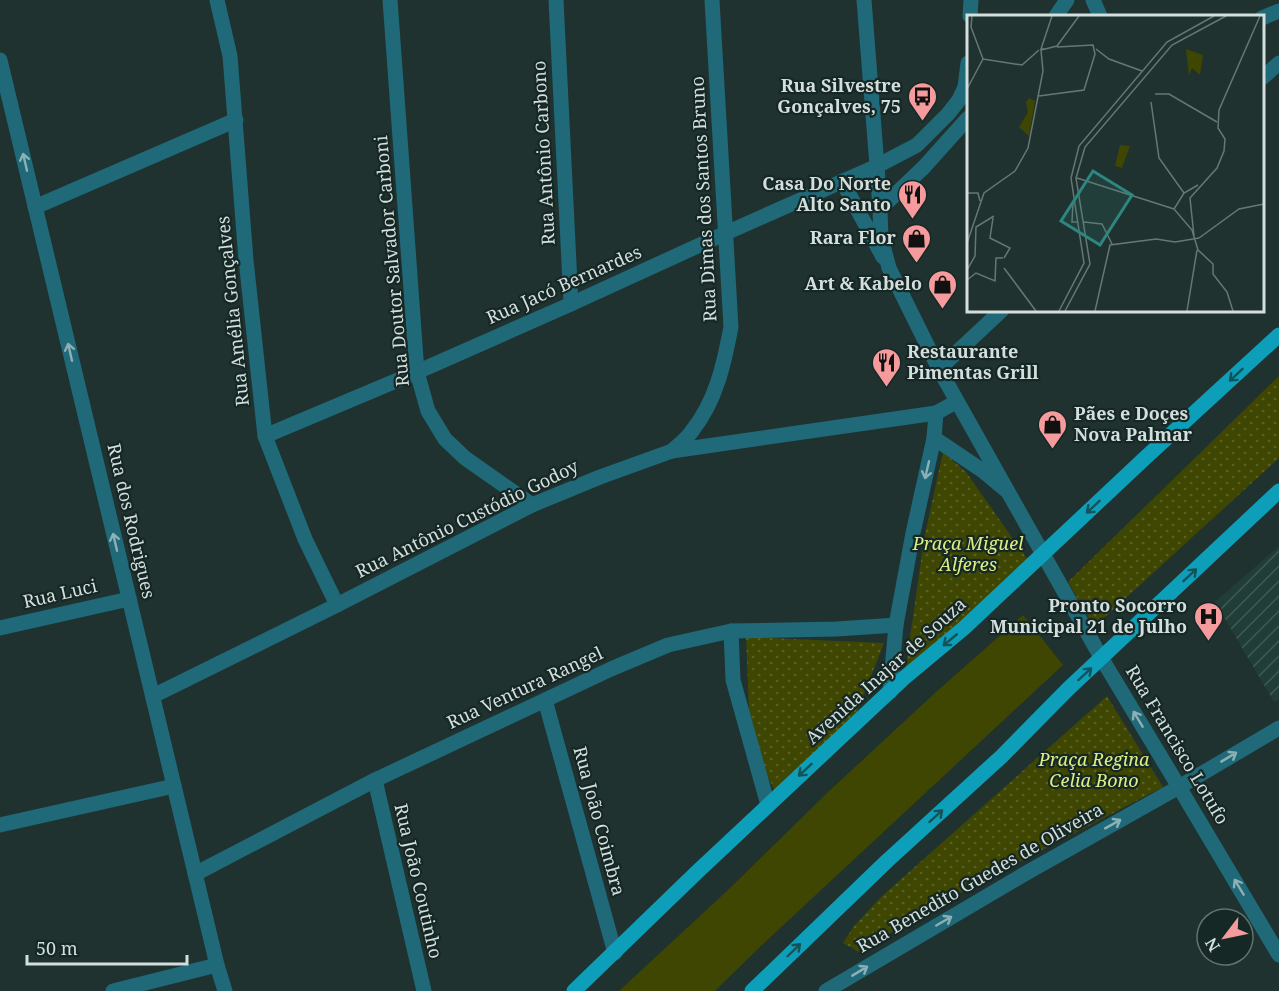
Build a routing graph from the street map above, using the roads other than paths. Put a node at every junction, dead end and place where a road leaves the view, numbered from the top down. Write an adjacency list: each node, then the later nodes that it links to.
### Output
1 (217, 0): 18 (street, Rua Amélia Gonçalves)
2 (390, 0): 30 (street, Rua Doutor Salvador Carboni)
3 (556, 0): 26 (street, Rua Antônio Carbono)
4 (712, 0): 24 (street, Rua Dimas dos Santos Bruno)
5 (864, 0): 20 (street)
6 (971, 0): 10 (street)
7 (1067, 0): 11 (street)
8 (1093, 0): 12 (street)
9 (1279, 11): 13 (street)
10 (970, 15)
11 (1057, 15)
12 (1100, 15)
13 (1264, 18)
14 (0, 60): 22 (street, Rua dos Rodrigues, one-way to 14)
15 (1279, 63): 17 (street)
16 (967, 75): 20 (street, Rua Jacó Bernardes)
17 (1264, 77)
18 (236, 120): 22 (street); 33 (street, Rua Amélia Gonçalves)
19 (967, 120): 23 (street)
20 (878, 166): 21 (street, Rua Jacó Bernardes); 23 (street)
21 (842, 181): 24 (street, Rua Jacó Bernardes); 25 (street)
22 (35, 207): 40 (street, Rua dos Rodrigues, one-way to 22)
23 (880, 209): 25 (street)
24 (726, 233): 26 (street, Rua Jacó Bernardes); 35 (street, Rua Dimas dos Santos Bruno)
25 (889, 268): 29 (street, Rua Francisco Lotufo)
26 (571, 303): 30 (street, Rua Jacó Bernardes)
27 (1000, 312): 29 (street)
28 (1279, 335): 39 (main road, Avenida Inajar de Souza, one-way to 39)
29 (939, 369): 31 (street, Rua Francisco Lotufo)
30 (417, 372): 33 (street, Rua Jacó Bernardes); 38 (street, Rua Doutor Salvador Carboni)
31 (956, 402): 32 (street, Rua Antônio Custódio Godoy); 37 (street, Rua Francisco Lotufo)
32 (936, 413): 34 (street); 35 (street, Rua Antônio Custódio Godoy)
33 (265, 436): 41 (street, Rua Amélia Gonçalves)
34 (934, 438): 37 (street); 42 (street, one-way to 42)
35 (672, 451): 38 (street, Rua Antônio Custódio Godoy)
36 (1279, 491): 45 (main road, one-way to 36)
37 (1009, 493): 39 (street, Rua Francisco Lotufo)
38 (532, 505): 41 (street, Rua Antônio Custódio Godoy)
39 (1043, 554): 45 (street, Rua Francisco Lotufo); 46 (main road, Avenida Inajar de Souza, one-way to 46)
40 (129, 598): 43 (street, Rua Luci); 47 (street, Rua dos Rodrigues)
41 (337, 605): 47 (street, Rua Antônio Custódio Godoy)
42 (896, 625): 44 (street, Rua Ventura Rangel); 46 (street)
43 (0, 628)
44 (731, 631): 48 (street, Rua Ventura Rangel); 53 (street)
45 (1102, 659): 52 (street, Rua Francisco Lotufo, one-way to 45); 63 (main road, one-way to 45)
46 (890, 692): 53 (main road, Avenida Inajar de Souza, one-way to 53)
47 (153, 696): 51 (street, Rua dos Rodrigues)
48 (545, 700): 50 (street, Rua Ventura Rangel); 56 (street, Rua João Coimbra)
49 (1279, 728): 52 (street, Rua Benedito Guedes de Oliveira, one-way to 49)
50 (375, 780): 55 (street, Rua Ventura Rangel); 61 (street, Rua João Coutinho)
51 (174, 786): 54 (street); 55 (street, Rua dos Rodrigues)
52 (1179, 787): 57 (street, Rua Francisco Lotufo, one-way to 52); 64 (street, Rua Benedito Guedes de Oliveira, one-way to 52)
53 (768, 805): 56 (main road, Avenida Inajar de Souza)
54 (0, 825)
55 (195, 874): 58 (street, Rua dos Rodrigues)
56 (615, 952): 62 (main road, Avenida Inajar de Souza)
57 (1279, 955)
58 (217, 965): 59 (street); 60 (street, Rua dos Rodrigues)
59 (113, 991)
60 (225, 991)
61 (424, 991)
62 (574, 991)
63 (752, 991)
64 (826, 991)

